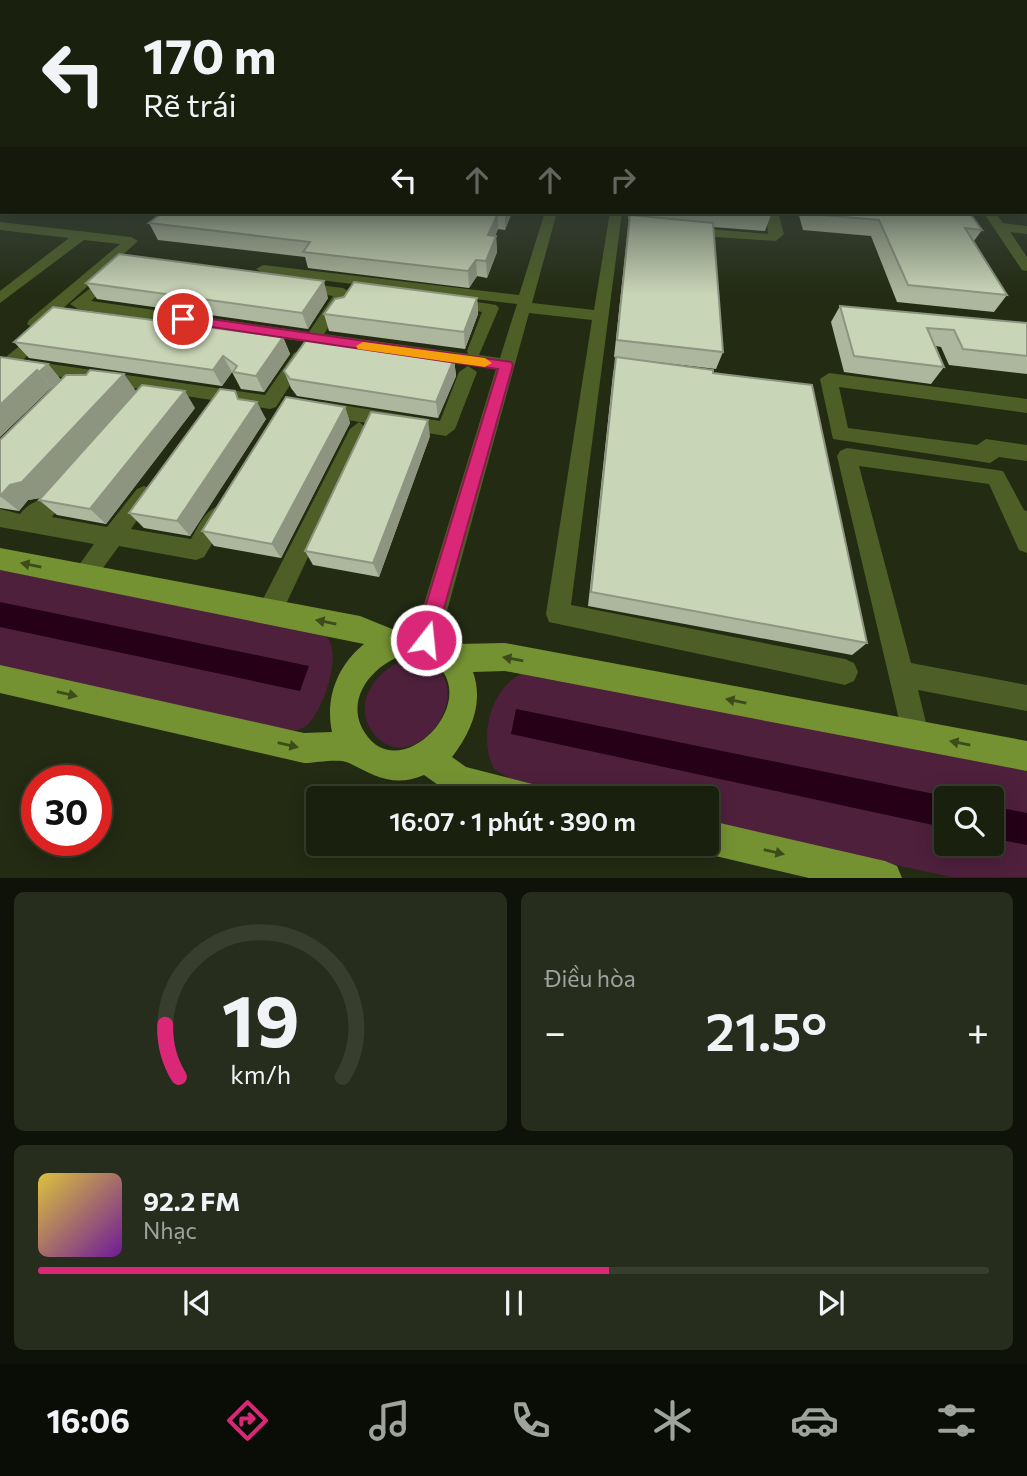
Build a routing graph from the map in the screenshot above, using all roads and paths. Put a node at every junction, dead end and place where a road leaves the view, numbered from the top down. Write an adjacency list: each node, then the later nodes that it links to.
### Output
1 (550, 214): 16 (street)
2 (772, 214): 8 (street)
3 (990, 214): 7 (street)
4 (1016, 214): 9 (street)
5 (619, 221): 17 (street)
6 (0, 226): 10 (street)
7 (1000, 227): 9 (street); 12 (street)
8 (667, 229)
9 (1027, 229)
10 (80, 236): 15 (street); 20 (street)
11 (125, 263): 18 (street)
12 (1026, 263)
13 (263, 269): 16 (street)
14 (247, 280): 18 (street)
15 (0, 298)
16 (524, 303): 17 (street); 21 (street)
17 (600, 316): 40 (street)
18 (315, 340): 18 (street); 21 (street)
19 (475, 351): 19 (street); 21 (street)
20 (0, 354)
21 (506, 366): 23 (street); 37 (street)
22 (0, 371): 25 (street)
23 (468, 372): 23 (street)
24 (1027, 406): 27 (street)
25 (276, 424)
26 (359, 429): 36 (street)
27 (1027, 453)
28 (162, 478): 32 (street)
29 (232, 493): 32 (street)
30 (0, 518): 32 (street)
31 (1022, 519): 33 (street); 41 (street)
32 (118, 538): 35 (street)
33 (1027, 542)
34 (0, 559): 35 (main road, one-way to 34)
35 (90, 576): 36 (main road)
36 (270, 611): 38 (main road, one-way to 36)
37 (426, 640): 38 (main road); 39 (main road)
38 (391, 642): 45 (main road)
39 (452, 658): 44 (main road, one-way to 39); 47 (main road)
40 (845, 672)
41 (901, 674): 43 (street); 44 (street)
42 (0, 679): 45 (main road, one-way to 45)
43 (1027, 698)
44 (915, 735): 46 (main road, one-way to 44)
45 (355, 746): 47 (main road)
46 (1027, 756)
47 (426, 758): 48 (main road)
48 (484, 786)
49 (719, 840): 50 (main road, one-way to 50)
50 (884, 877)

